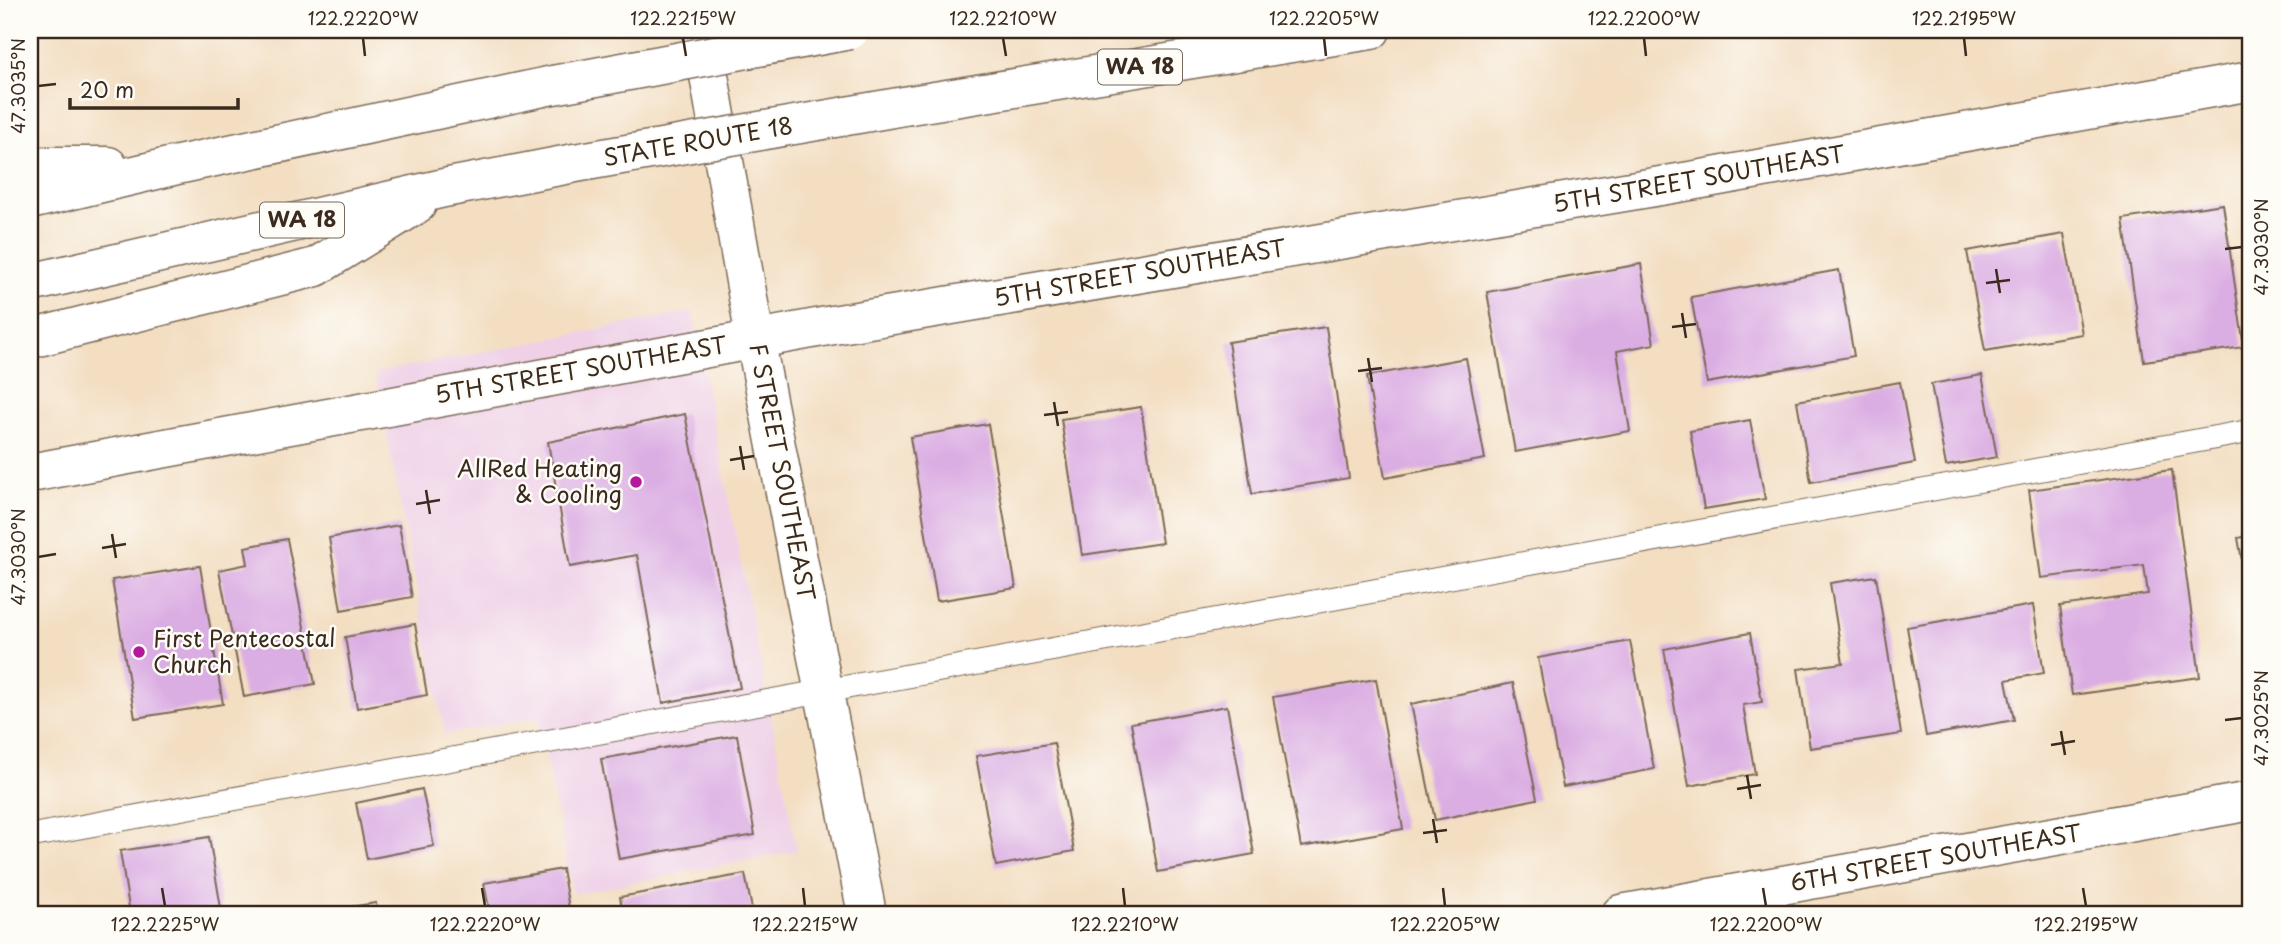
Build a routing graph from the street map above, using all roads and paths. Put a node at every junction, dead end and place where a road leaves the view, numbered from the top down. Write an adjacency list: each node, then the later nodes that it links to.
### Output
1 (701, 30): 10 (main road, F STREET SOUTHEAST)
2 (850, 30): 6 (main road, bridge)
3 (1371, 30): 7 (main road, STATE ROUTE 18 / WA 18, bridge)
4 (2251, 81): 10 (main road, 5TH STREET SOUTHEAST)
5 (30, 166): 6 (main road)
6 (173, 166): 8 (main road)
7 (443, 188): 9 (main road, STATE ROUTE 18 / WA 18); 11 (main road)
8 (30, 200)
9 (30, 283)
10 (755, 338): 13 (main road, 5TH STREET SOUTHEAST); 14 (main road, F STREET SOUTHEAST)
11 (30, 339)
12 (2251, 431): 14 (lane)
13 (30, 473)
14 (825, 691): 16 (lane); 17 (main road, F STREET SOUTHEAST)
15 (2251, 802): 18 (main road, 6TH STREET SOUTHEAST)
16 (30, 836)
17 (867, 914)
18 (1621, 914)

